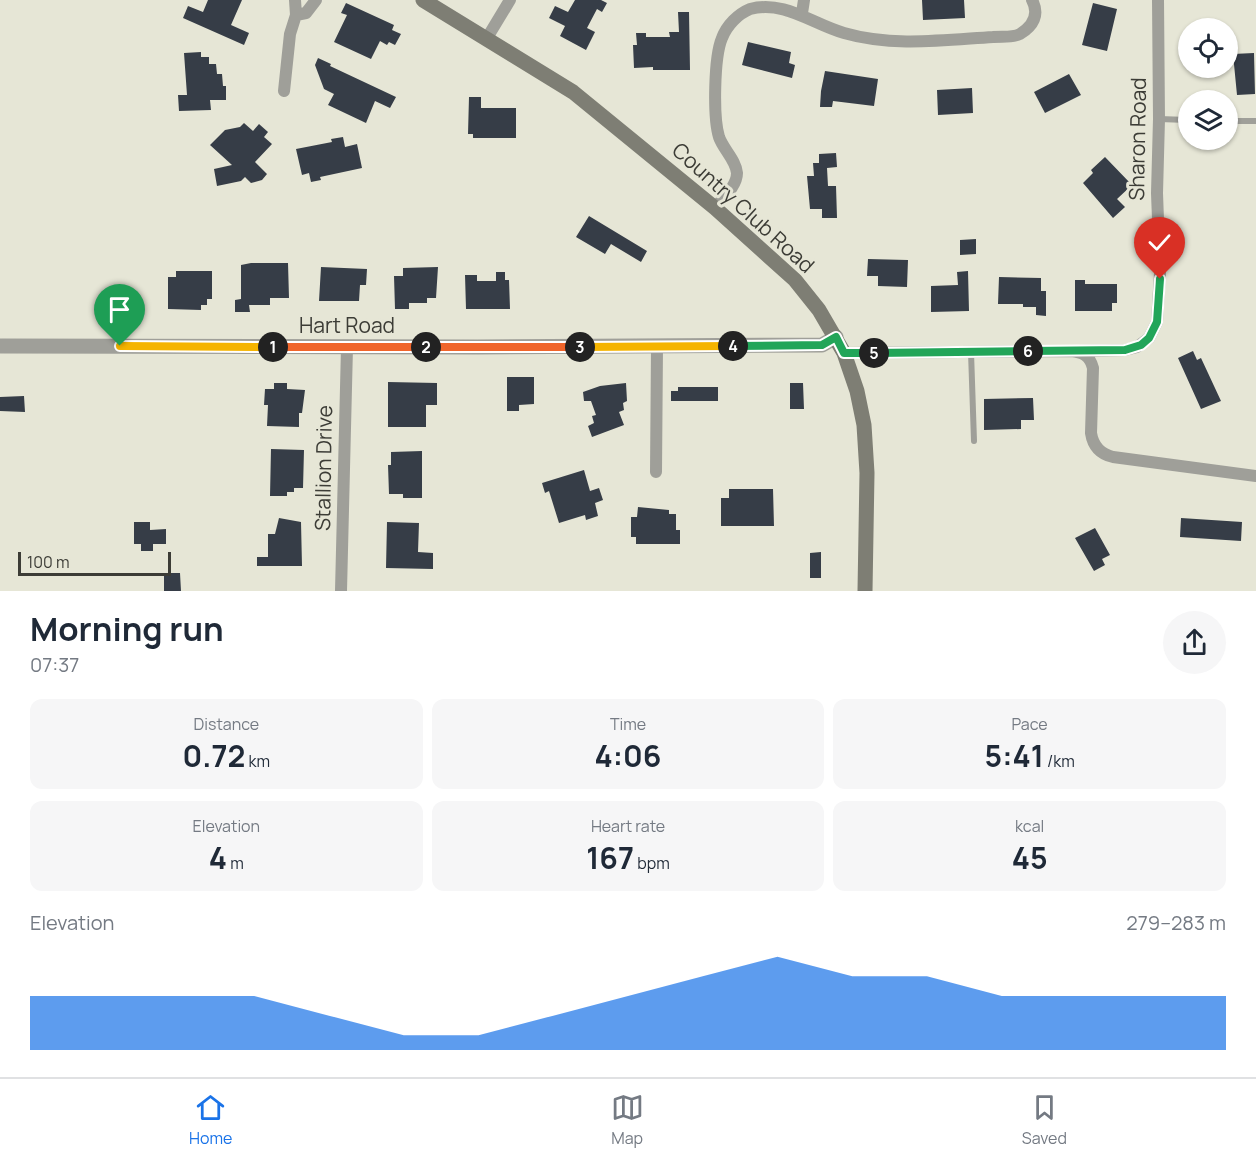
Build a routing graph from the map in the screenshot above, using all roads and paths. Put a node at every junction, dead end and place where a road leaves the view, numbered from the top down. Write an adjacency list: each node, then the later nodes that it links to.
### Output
1 (295, 0): 8 (street)
2 (316, 0): 8 (street)
3 (423, 0): 9 (main road, Country Club Road)
4 (510, 0): 9 (street)
5 (1032, 0): 7 (street)
6 (1158, 0): 11 (street, Sharon Road)
7 (803, 6): 15 (street)
8 (296, 15): 10 (street)
9 (487, 38): 15 (main road, Country Club Road)
10 (284, 91)
11 (1159, 119): 12 (lane); 20 (street, Sharon Road)
12 (1178, 120)
13 (1238, 121): 14 (lane)
14 (1256, 121)
15 (715, 208): 16 (main road, Country Club Road)
16 (836, 337): 19 (street, Hart Road); 22 (main road, Country Club Road)
17 (0, 346): 18 (street, Hart Road)
18 (347, 347): 19 (street, Hart Road); 26 (street, Stallion Drive)
19 (657, 347): 24 (street)
20 (1071, 351): 21 (street, Sharon Road); 25 (street)
21 (970, 352): 22 (street, Sharon Road); 23 (lane)
22 (844, 353): 27 (main road, Country Club Road)
23 (974, 441)
24 (656, 472)
25 (1256, 476)
26 (341, 591)
27 (865, 591)

